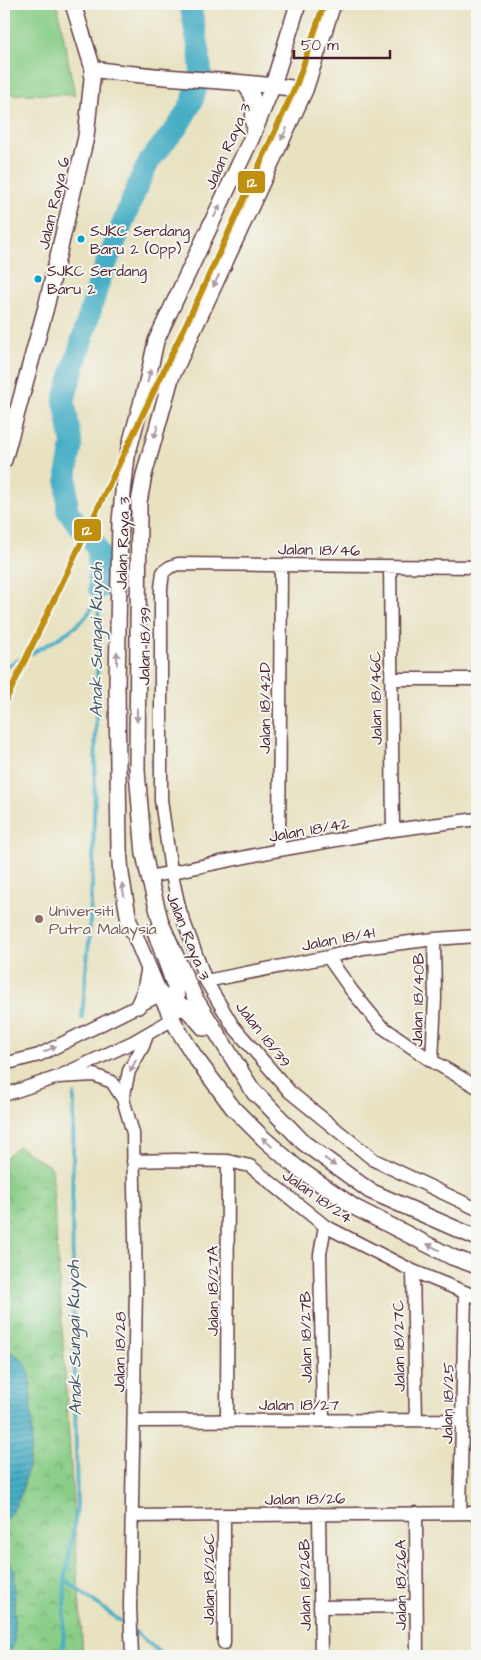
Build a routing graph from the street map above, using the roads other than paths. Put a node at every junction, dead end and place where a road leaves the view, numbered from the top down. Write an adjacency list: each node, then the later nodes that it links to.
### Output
1 (73, 4): 4 (street)
2 (298, 4): 6 (street, Jalan Raya 3)
3 (333, 4): 7 (street, Jalan Raya 3)
4 (93, 69): 5 (street); 9 (street, Jalan Raya 6)
5 (235, 82): 6 (street); 8 (street)
6 (274, 85): 7 (street); 8 (street, Jalan Raya 3)
7 (304, 90): 19 (street, Jalan Raya 3, one-way to 19)
8 (252, 137): 25 (street, Jalan Raya 3, one-way to 8)
9 (4, 460)
10 (281, 566): 11 (street, Jalan 18/46); 13 (street, Jalan 18/46); 18 (street, Jalan 18/42D)
11 (390, 566): 12 (street, Jalan 18/46); 14 (street, Jalan 18/46C)
12 (477, 567)
13 (163, 572): 20 (street, Jalan 18/39)
14 (391, 679): 15 (street); 17 (street, Jalan 18/46C)
15 (477, 679)
16 (477, 819): 17 (street, Jalan 18/42)
17 (393, 830): 18 (street, Jalan 18/42)
18 (279, 850): 20 (street, Jalan 18/42)
19 (144, 854): 21 (street, Jalan Raya 3); 28 (street)
20 (171, 871): 21 (street, Jalan 18/42); 26 (street, Jalan 18/39)
21 (149, 877): 36 (street, Jalan Raya 3)
22 (477, 936): 23 (street, Jalan 18/41)
23 (434, 939): 24 (street, Jalan 18/41); 32 (street, Jalan 18/40B)
24 (328, 957): 26 (street, Jalan 18/41); 32 (street)
25 (149, 969): 27 (street, Jalan Raya 3); 29 (street)
26 (206, 981): 41 (street, Jalan 18/39)
27 (160, 995): 28 (street); 29 (street); 30 (street, Jalan Raya 3)
28 (178, 1001): 30 (street); 36 (street)
29 (138, 1006): 33 (street, one-way to 29)
30 (175, 1024): 31 (street); 44 (street, Jalan Raya 3, one-way to 30)
31 (147, 1034): 34 (street); 38 (street, Jalan 18/28, one-way to 38)
32 (432, 1062): 35 (street)
33 (4, 1064)
34 (58, 1077): 37 (street); 38 (street, Jalan 18/28)
35 (477, 1087)
36 (255, 1094): 43 (street, one-way to 43)
37 (4, 1095)
38 (123, 1098): 39 (street, Jalan 18/28)
39 (133, 1161): 40 (street, Jalan 18/24); 52 (street, Jalan 18/28)
40 (228, 1161): 42 (street, Jalan 18/24); 48 (street, Jalan 18/27A)
41 (477, 1209)
42 (325, 1226): 45 (street, Jalan 18/24); 49 (street, Jalan 18/27B)
43 (477, 1238)
44 (477, 1266)
45 (412, 1271): 46 (street, Jalan 18/24); 50 (street, Jalan 18/27C)
46 (465, 1293): 47 (street, Jalan 18/24); 51 (street, Jalan 18/25)
47 (477, 1297)
48 (227, 1420): 49 (street, Jalan 18/27); 52 (street, Jalan 18/27)
49 (323, 1420): 50 (street, Jalan 18/27)
50 (416, 1420): 51 (street, Jalan 18/27)
51 (463, 1420): 54 (street, Jalan 18/25)
52 (134, 1421): 58 (street, Jalan 18/28)
53 (416, 1513): 54 (street, Jalan 18/26); 56 (street, Jalan 18/26); 59 (street, Jalan 18/26A)
54 (460, 1513): 55 (street, Jalan 18/26)
55 (477, 1513)
56 (319, 1514): 57 (street, Jalan 18/26); 60 (street, Jalan 18/26B)
57 (224, 1515): 58 (street, Jalan 18/26); 61 (street, Jalan 18/26C)
58 (132, 1516): 62 (street, Jalan 18/28)
59 (416, 1606): 60 (street); 64 (street, Jalan 18/26A)
60 (320, 1607): 63 (street, Jalan 18/26B)
61 (224, 1643)
62 (132, 1656)
63 (320, 1656)
64 (417, 1656)

